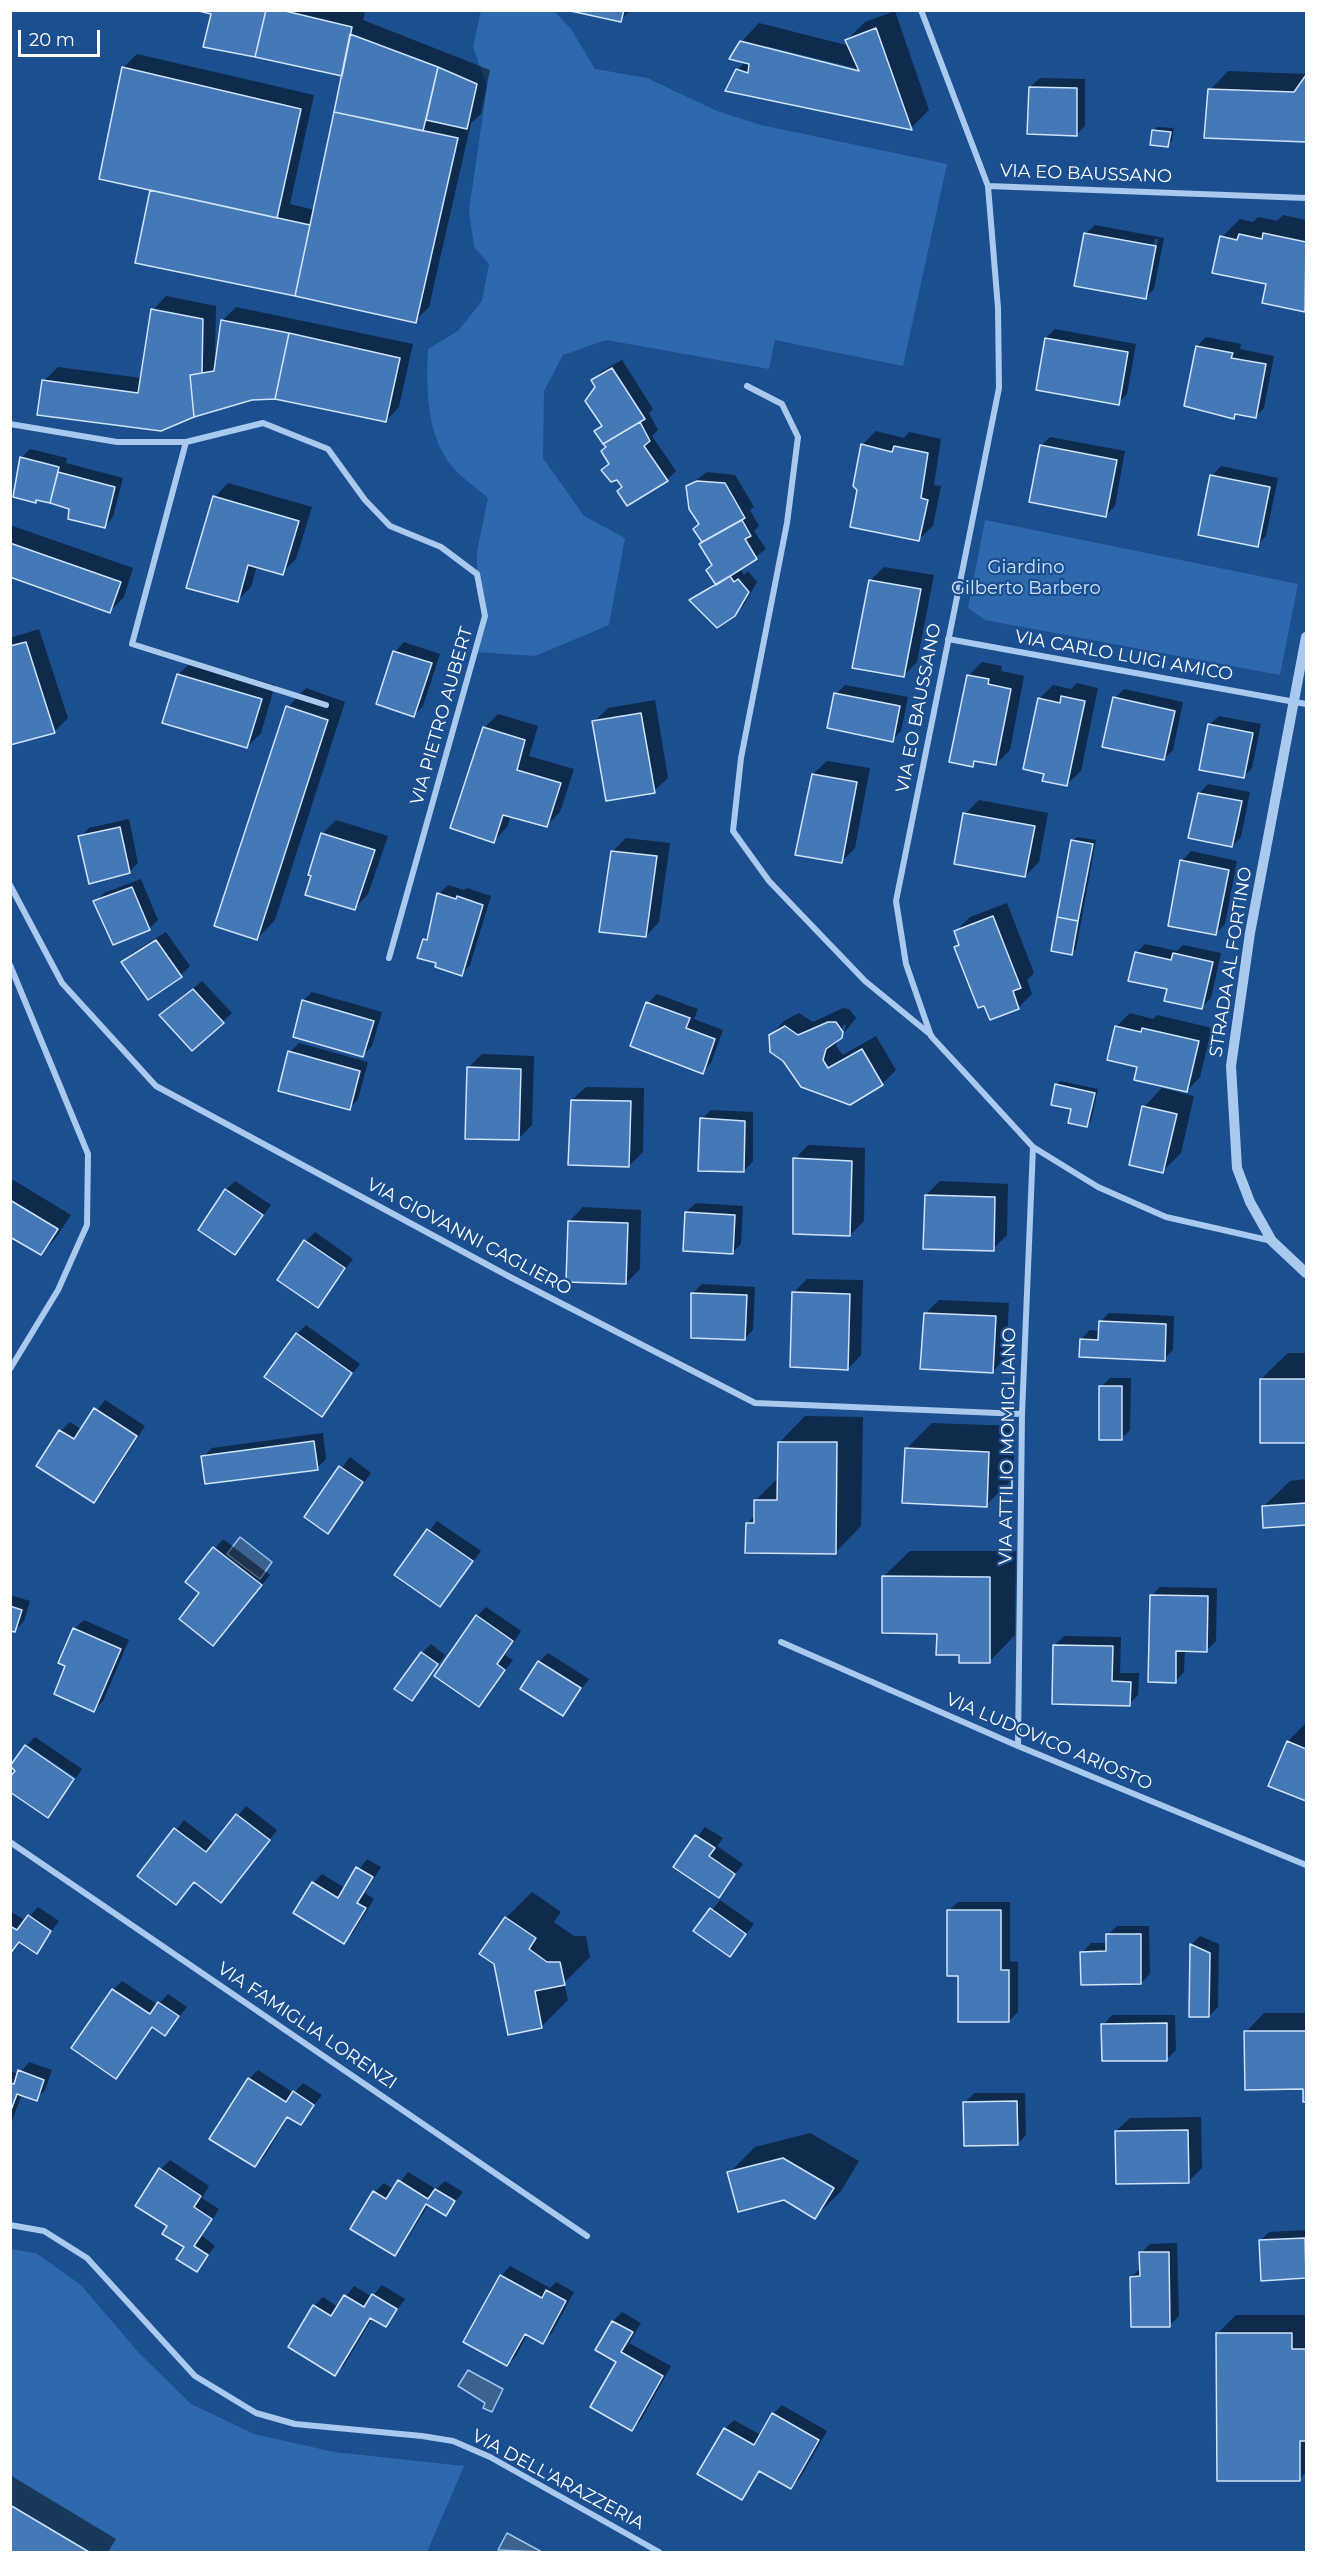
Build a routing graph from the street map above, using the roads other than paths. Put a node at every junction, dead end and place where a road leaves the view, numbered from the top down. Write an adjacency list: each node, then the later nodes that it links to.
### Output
1 (921, 10): 2 (street)
2 (988, 186): 3 (street, VIA EO BAUSSANO); 8 (street, VIA EO BAUSSANO)
3 (1306, 198)
4 (747, 386): 15 (street)
5 (10, 424): 6 (street, VIA PIETRO AUBERT)
6 (186, 442): 11 (street); 13 (street, VIA PIETRO AUBERT)
7 (1306, 637): 9 (street, STRADA AL FORTINO)
8 (948, 639): 9 (street, VIA CARLO LUIGI AMICO); 15 (street, VIA EO BAUSSANO)
9 (1295, 702): 10 (street, VIA CARLO LUIGI AMICO); 17 (street, STRADA AL FORTINO)
10 (1306, 704)
11 (326, 705)
12 (10, 885): 20 (street, VIA GIOVANNI CAGLIERO)
13 (389, 958)
14 (10, 965): 19 (street)
15 (931, 1036): 16 (street, VIA EO BAUSSANO)
16 (1032, 1147): 17 (street, VIA EO BAUSSANO); 20 (street, VIA ATTILIO MOMIGLIANO)
17 (1272, 1240): 18 (street, STRADA AL FORTINO)
18 (1306, 1273)
19 (10, 1369)
20 (1022, 1414): 22 (street, VIA ATTILIO MOMIGLIANO)
21 (781, 1642): 22 (street, VIA LUDOVICO ARIOSTO)
22 (1017, 1746): 24 (street, VIA LUDOVICO ARIOSTO)
23 (10, 1842): 26 (street, VIA FAMIGLIA LORENZI)
24 (1306, 1865)
25 (10, 2225): 27 (street, VIA DELL'ARAZZERIA)
26 (587, 2236)
27 (659, 2553)

